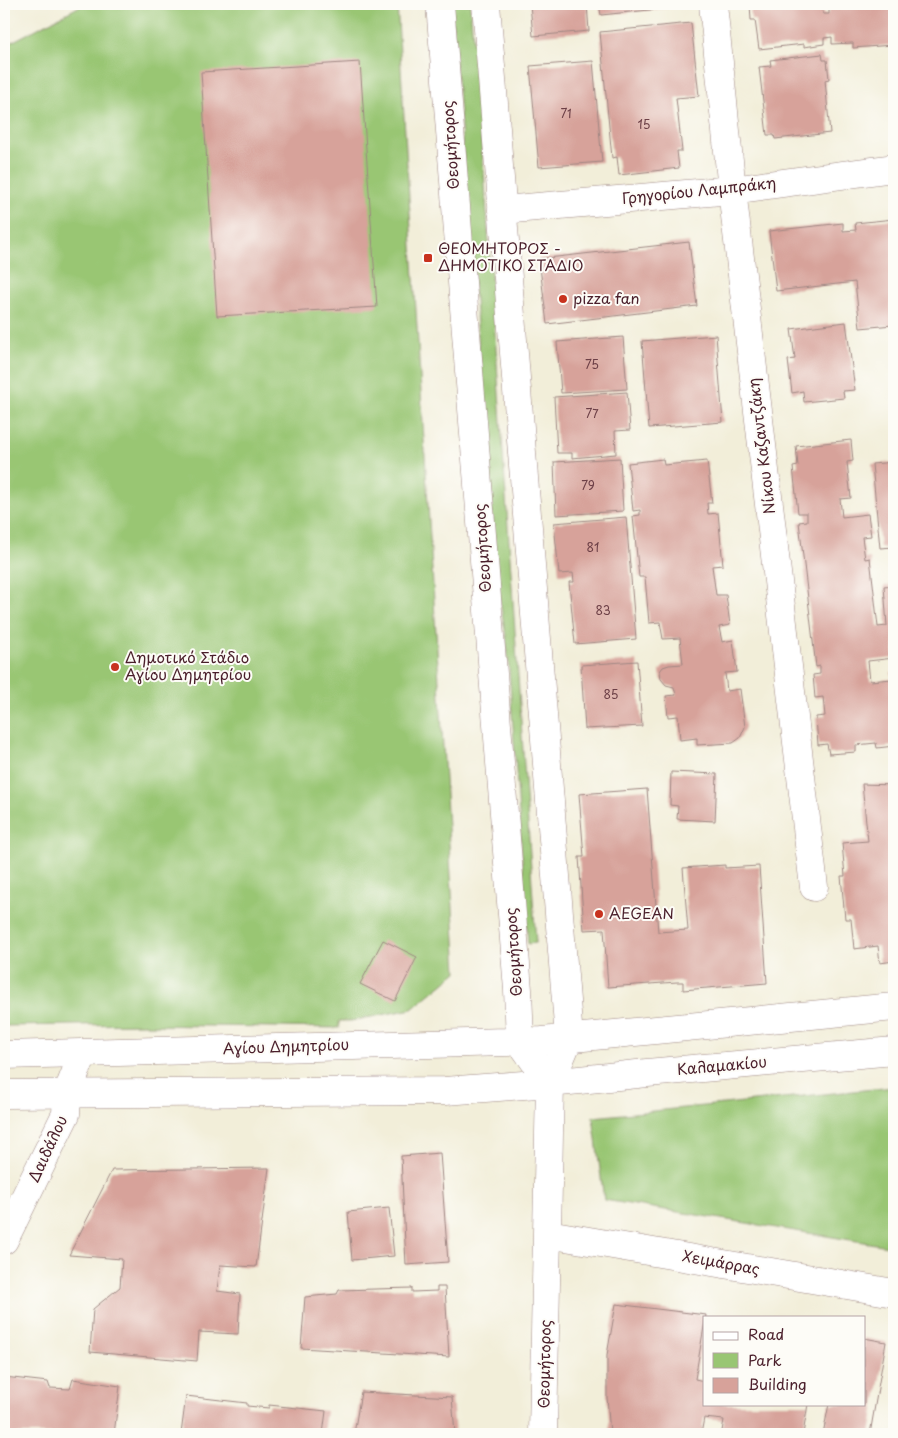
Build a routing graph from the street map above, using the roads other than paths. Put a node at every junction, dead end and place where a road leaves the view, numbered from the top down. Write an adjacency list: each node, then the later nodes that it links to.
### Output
1 (440, 4): 10 (street, Θεομήτορος)
2 (486, 4): 6 (street, Θεομήτορος)
3 (713, 4): 5 (street, Νίκου Καζαντζάκη)
4 (894, 168): 5 (street, Γρηγορίου Λαμπράκη)
5 (732, 190): 6 (street, Γρηγορίου Λαμπράκη); 7 (street, Νίκου Καζαντζάκη)
6 (502, 210): 9 (street, Θεομήτορος)
7 (814, 887)
8 (894, 1007): 9 (street)
9 (569, 1038): 10 (street, Αγίου Δημητρίου); 14 (street, Θεομήτορος)
10 (520, 1041): 12 (street, Αγίου Δημητρίου); 14 (street)
11 (894, 1051): 14 (street, Καλαμακίου)
12 (82, 1054): 13 (street, Αγίου Δημητρίου); 16 (street, Δαιδάλου)
13 (4, 1055)
14 (550, 1083): 16 (street); 17 (street, Θεομήτορος)
15 (4, 1094): 16 (street)
16 (67, 1094): 18 (street, Δαιδάλου)
17 (548, 1234): 19 (street, Χειμάρρας); 20 (street, Θεομήτορος)
18 (4, 1240)
19 (894, 1293)
20 (543, 1434)

